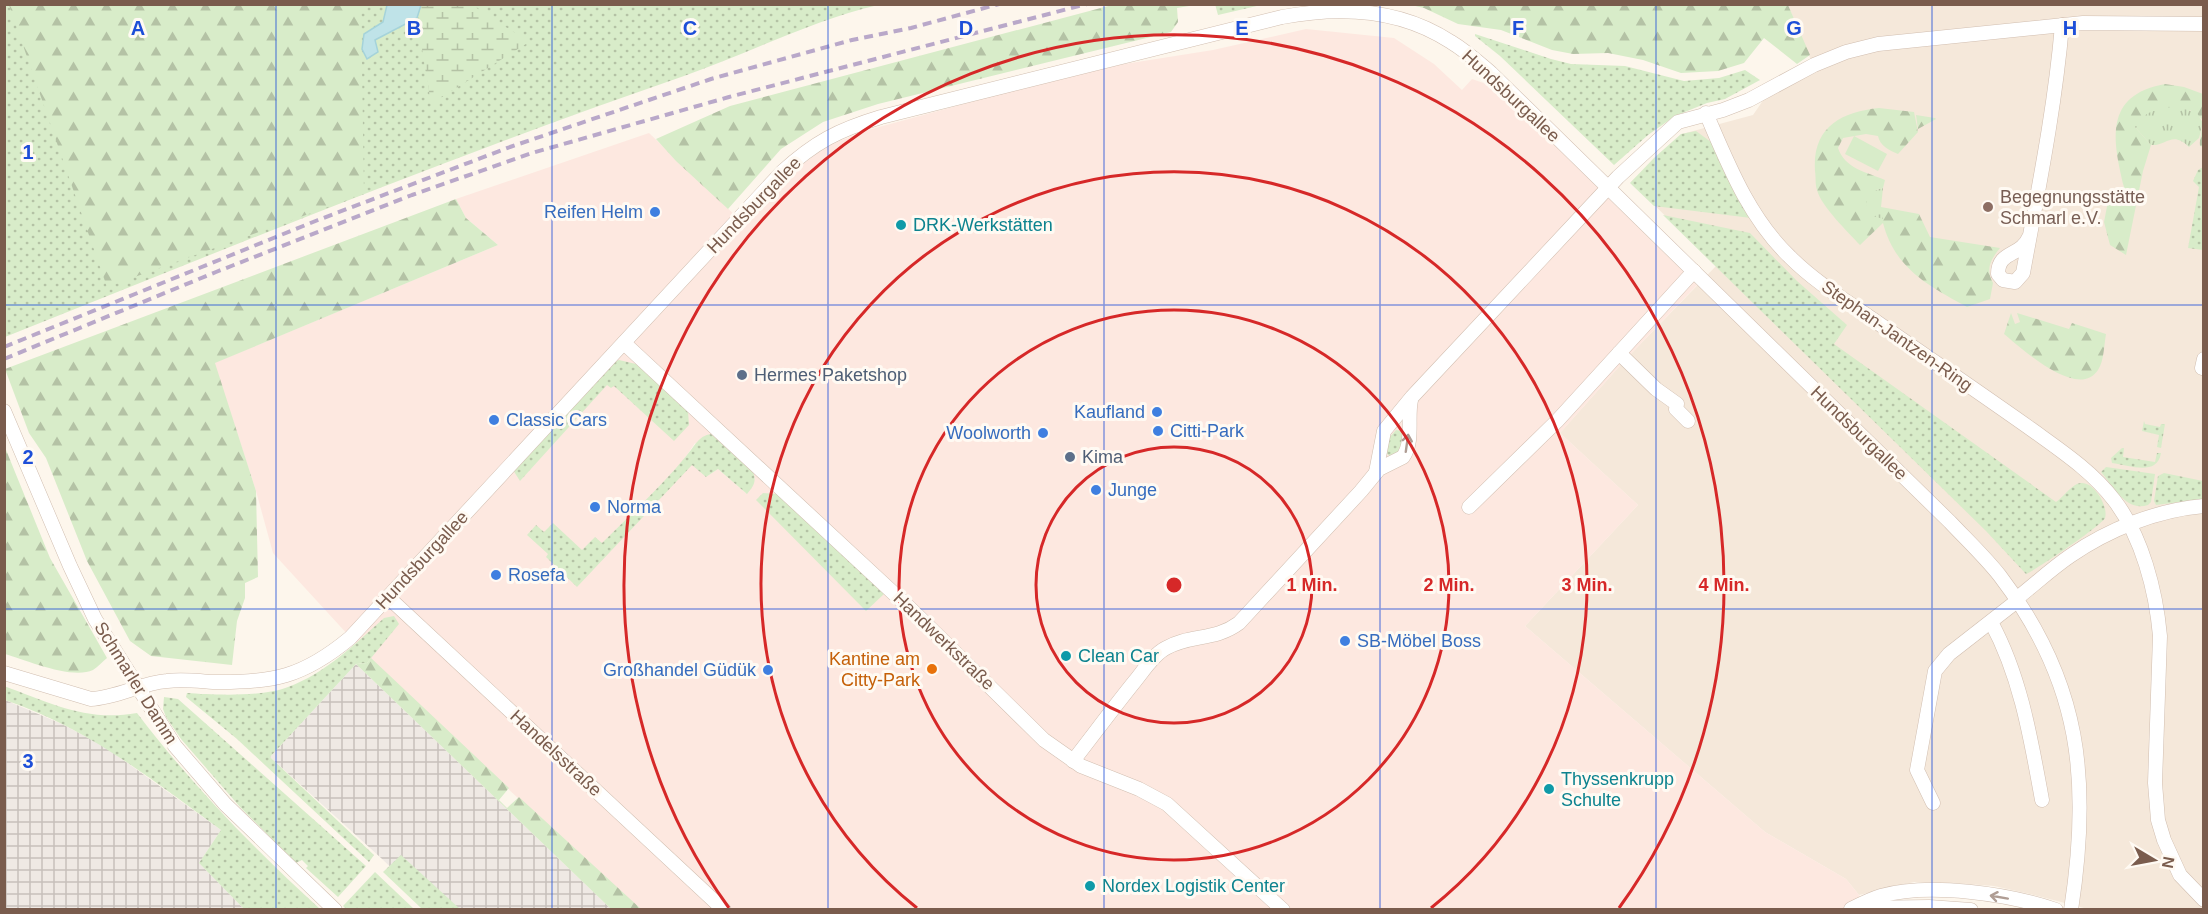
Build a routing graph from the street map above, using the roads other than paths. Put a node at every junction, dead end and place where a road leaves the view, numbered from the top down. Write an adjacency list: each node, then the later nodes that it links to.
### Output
1 (2204, 24): 2 (street)
2 (2062, 25): 3 (street); 5 (street)
3 (1706, 113): 4 (street); 15 (street, Stephan-Jantzen-Ring)
4 (1608, 188): 6 (street, Hundsburgallee); 7 (street, Hundsburgallee); 9 (street)
5 (2029, 237)
6 (1694, 272): 8 (street); 17 (street, Hundsburgallee)
7 (624, 343): 16 (street, Hundsburgallee); 21 (street, Handwerkstraße)
8 (1619, 354): 11 (street); 14 (street)
9 (1412, 397): 12 (street); 12 (street, one-way to 9)
10 (4, 411): 20 (street, Schmarler Damm)
11 (1688, 420)
12 (1376, 472): 21 (street)
13 (2204, 506): 15 (street)
14 (1469, 507)
15 (2128, 524): 17 (street); 24 (street, Stephan-Jantzen-Ring)
16 (388, 597): 20 (street, Hundsburgallee); 26 (street, Handelsstraße)
17 (2017, 600): 18 (street); 31 (street, Hundsburgallee)
18 (1991, 622): 22 (street); 23 (street)
19 (4, 673): 20 (street, Hundsburgallee)
20 (137, 686): 25 (street, Schmarler Damm)
21 (1073, 761): 27 (street, Handwerkstraße)
22 (2042, 800)
23 (1933, 803)
24 (2204, 900)
25 (335, 909)
26 (724, 909)
27 (1283, 909)
28 (1849, 909): 29 (street); 30 (street, one-way to 28)
29 (1971, 909)
30 (2056, 909)
31 (2071, 909)

